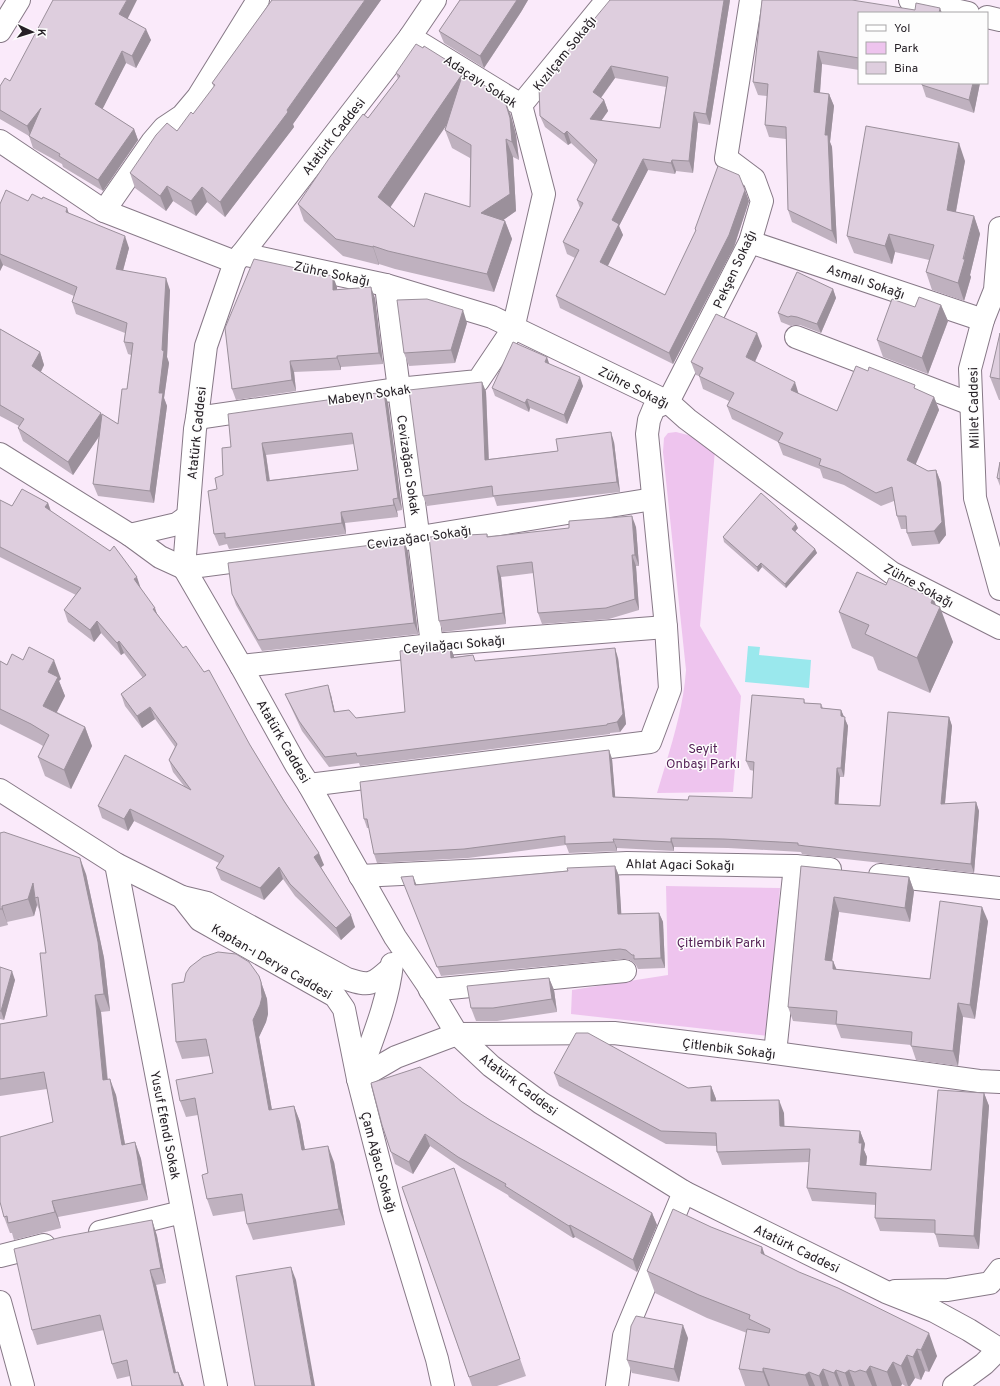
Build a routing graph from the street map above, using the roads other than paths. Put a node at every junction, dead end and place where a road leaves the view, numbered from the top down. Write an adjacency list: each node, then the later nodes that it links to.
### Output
1 (19, 0): 10 (street)
2 (258, 0): 14 (street)
3 (435, 0): 11 (street, Atatürk Caddesi)
4 (607, 0): 12 (street, Kızılçam Sokağı)
5 (751, 0): 16 (street, Pekşen Sokağı)
6 (910, 0): 7 (street)
7 (964, 12)
8 (988, 17): 9 (street)
9 (1000, 20)
10 (0, 31)
11 (410, 36): 12 (street, Adaçayı Sokak); 17 (street, Atatürk Caddesi)
12 (521, 105): 21 (street, Adaçayı Sokak)
13 (0, 142): 14 (street, Zühre Sokağı)
14 (104, 211): 17 (street, Zühre Sokağı)
15 (1000, 228): 19 (street, Millet Caddesi)
16 (750, 242): 20 (street, Asmalı Sokağı); 24 (street, Pekşen Sokağı)
17 (238, 258): 18 (street, Zühre Sokağı); 26 (street, Atatürk Caddesi)
18 (386, 285): 21 (street, Zühre Sokağı); 23 (street, Cevizağacı Sokak)
19 (997, 291): 20 (street, Millet Caddesi)
20 (984, 320): 25 (street, Millet Caddesi)
21 (513, 329): 23 (street, Mabeyn Sokak); 24 (street, Zühre Sokağı)
22 (796, 337): 25 (street)
23 (398, 389): 26 (street, Mabeyn Sokak); 31 (street, Cevizağacı Sokak)
24 (668, 402): 28 (street); 35 (street, Zühre Sokağı)
25 (971, 404): 33 (street, Millet Caddesi)
26 (198, 418): 29 (street, Atatürk Caddesi)
27 (0, 454): 30 (street)
28 (653, 499): 31 (street, Cevizağacı Sokağı); 34 (street)
29 (188, 516): 30 (street); 32 (street, Atatürk Caddesi)
30 (130, 535): 32 (street)
31 (420, 537): 32 (street, Cevizağacı Sokağı); 36 (street, Cevizağacı Sokak)
32 (184, 568): 37 (street, Atatürk Caddesi)
33 (1000, 589)
34 (666, 627): 36 (street, Ceyilağacı Sokağı); 38 (street)
35 (1000, 628)
36 (432, 645): 37 (street, Ceyilağacı Sokağı)
37 (241, 666): 38 (street, Atatürk Caddesi)
38 (310, 785): 42 (street, Atatürk Caddesi)
39 (0, 790): 40 (street, Kaptan-ı Derya Caddesi)
40 (116, 864): 44 (street, Kaptan-ı Derya Caddesi); 54 (street, Yusuf Efendi Sokak)
41 (795, 866): 42 (street, Ahlat Agaci Sokağı); 43 (street, Ahlat Agaci Sokağı); 50 (street)
42 (360, 876): 45 (street, Atatürk Caddesi)
43 (1000, 888)
44 (182, 897): 46 (street, Kaptan-ı Derya Caddesi); 51 (street, Kaptan-ı Derya Caddesi)
45 (395, 937): 46 (street); 48 (street, Atatürk Caddesi)
46 (392, 968): 51 (street)
47 (625, 971): 48 (street)
48 (430, 990): 49 (street, Atatürk Caddesi)
49 (457, 1034): 50 (street, Çitlenbik Sokağı); 51 (street); 53 (street, Atatürk Caddesi)
50 (775, 1053): 52 (street, Çitlenbik Sokağı)
51 (358, 1079): 64 (street, Çam Ağacı Sokağı)
52 (1000, 1082)
53 (684, 1192): 59 (street, Atatürk Caddesi); 65 (street)
54 (182, 1212): 55 (street); 63 (street, Yusuf Efendi Sokak)
55 (84, 1236)
56 (61, 1241): 57 (street)
57 (0, 1256)
58 (1000, 1270): 59 (street, Atatürk Caddesi)
59 (886, 1292): 61 (street, Atatürk Caddesi)
60 (0, 1302): 62 (street)
61 (1000, 1346): 66 (street)
62 (23, 1386)
63 (216, 1386)
64 (443, 1386)
65 (617, 1386)
66 (954, 1386)

